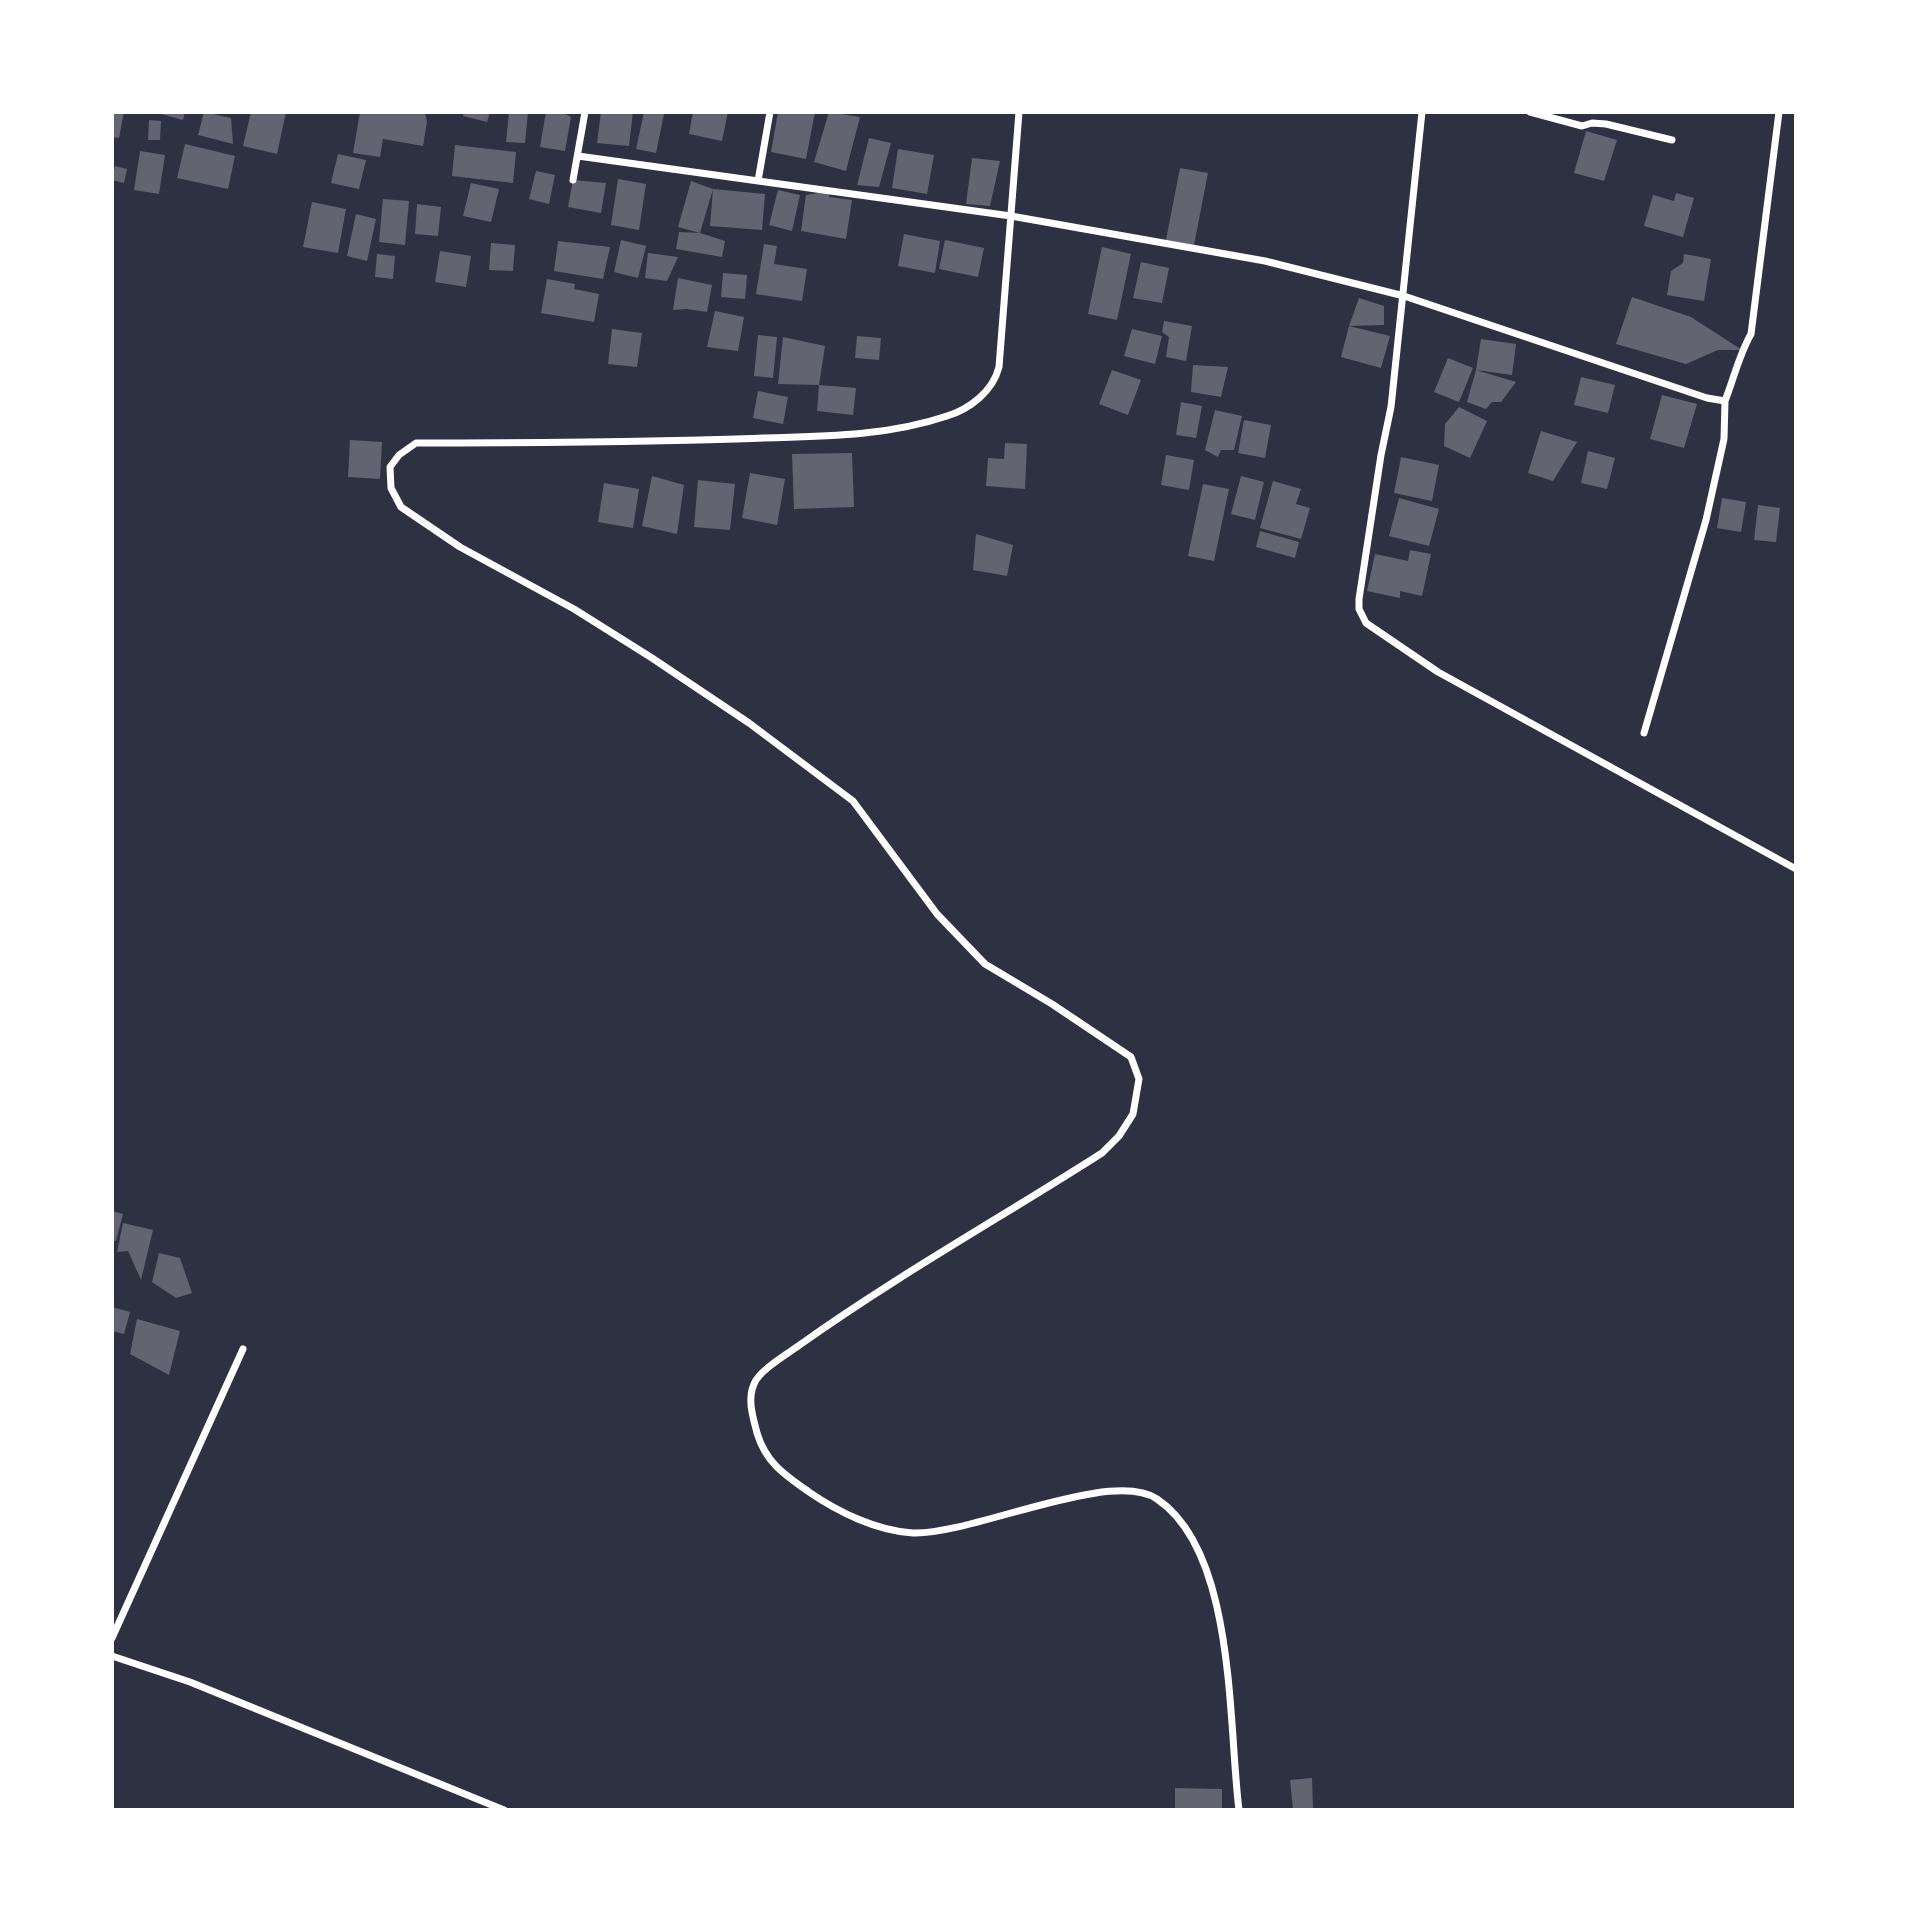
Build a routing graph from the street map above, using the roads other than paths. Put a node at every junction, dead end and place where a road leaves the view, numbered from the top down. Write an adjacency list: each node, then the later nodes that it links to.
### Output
1 (585, 112): 8 (street)
2 (770, 112): 10 (street)
3 (1018, 112): 11 (street)
4 (1422, 112): 12 (street)
5 (1530, 112): 7 (street)
6 (1779, 112): 13 (street)
7 (1672, 139)
8 (578, 156): 9 (street); 10 (street)
9 (573, 180)
10 (758, 181): 11 (street)
11 (1011, 216): 12 (street); 20 (street)
12 (1404, 296): 13 (street); 15 (street)
13 (1725, 401): 14 (street)
14 (1644, 733)
15 (1796, 869)
16 (243, 1349): 17 (street)
17 (112, 1638)
18 (112, 1656): 19 (street)
19 (504, 1810)
20 (1239, 1810)

